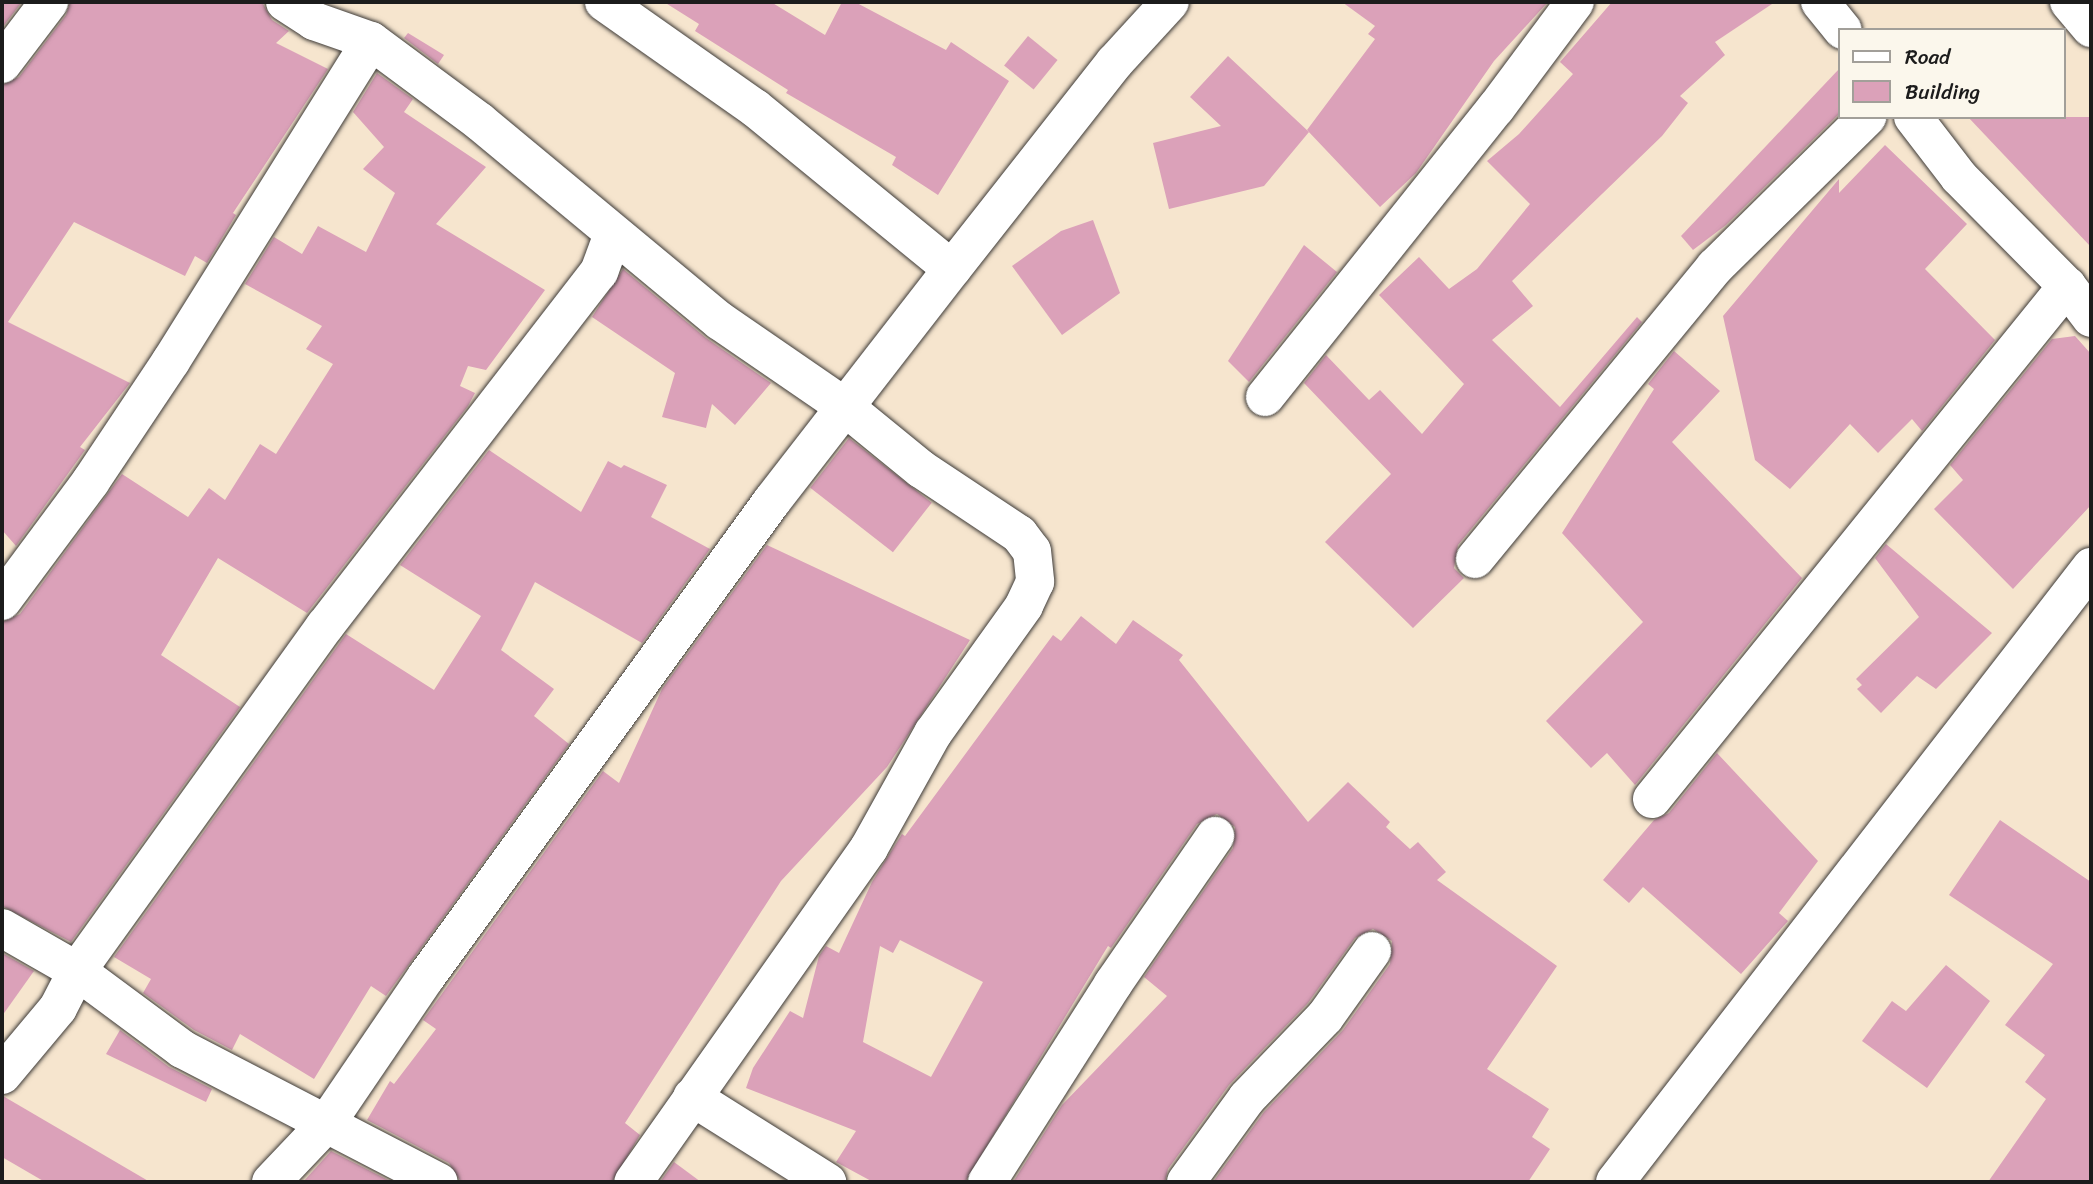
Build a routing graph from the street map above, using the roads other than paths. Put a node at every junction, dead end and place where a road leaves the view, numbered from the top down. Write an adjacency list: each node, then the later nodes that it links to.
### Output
1 (49, 2): 11 (street)
2 (604, 2): 15 (street)
3 (1170, 2): 15 (street)
4 (1575, 2): 18 (street)
5 (1820, 2): 8 (street)
6 (2069, 2): 9 (street)
7 (303, 8): 10 (street)
8 (1841, 28)
9 (2091, 29)
10 (372, 41): 14 (street); 22 (street)
11 (2, 64)
12 (1865, 119): 20 (street)
13 (1915, 119): 16 (street)
14 (613, 234): 19 (street); 27 (street)
15 (952, 269): 19 (street)
16 (2067, 286): 17 (street); 23 (street)
17 (2091, 318)
18 (1265, 397)
19 (845, 407): 29 (street); 30 (street)
20 (1475, 559)
21 (2091, 567): 37 (street)
22 (2, 601)
23 (1652, 799)
24 (1215, 836): 35 (street)
25 (2, 928): 27 (street)
26 (1372, 951): 36 (street)
27 (77, 971): 28 (street); 30 (street)
28 (2, 1074)
29 (692, 1097): 33 (street); 34 (street)
30 (326, 1125): 31 (street); 32 (street)
31 (271, 1182)
32 (439, 1182)
33 (633, 1182)
34 (827, 1182)
35 (987, 1182)
36 (1186, 1182)
37 (1615, 1182)

